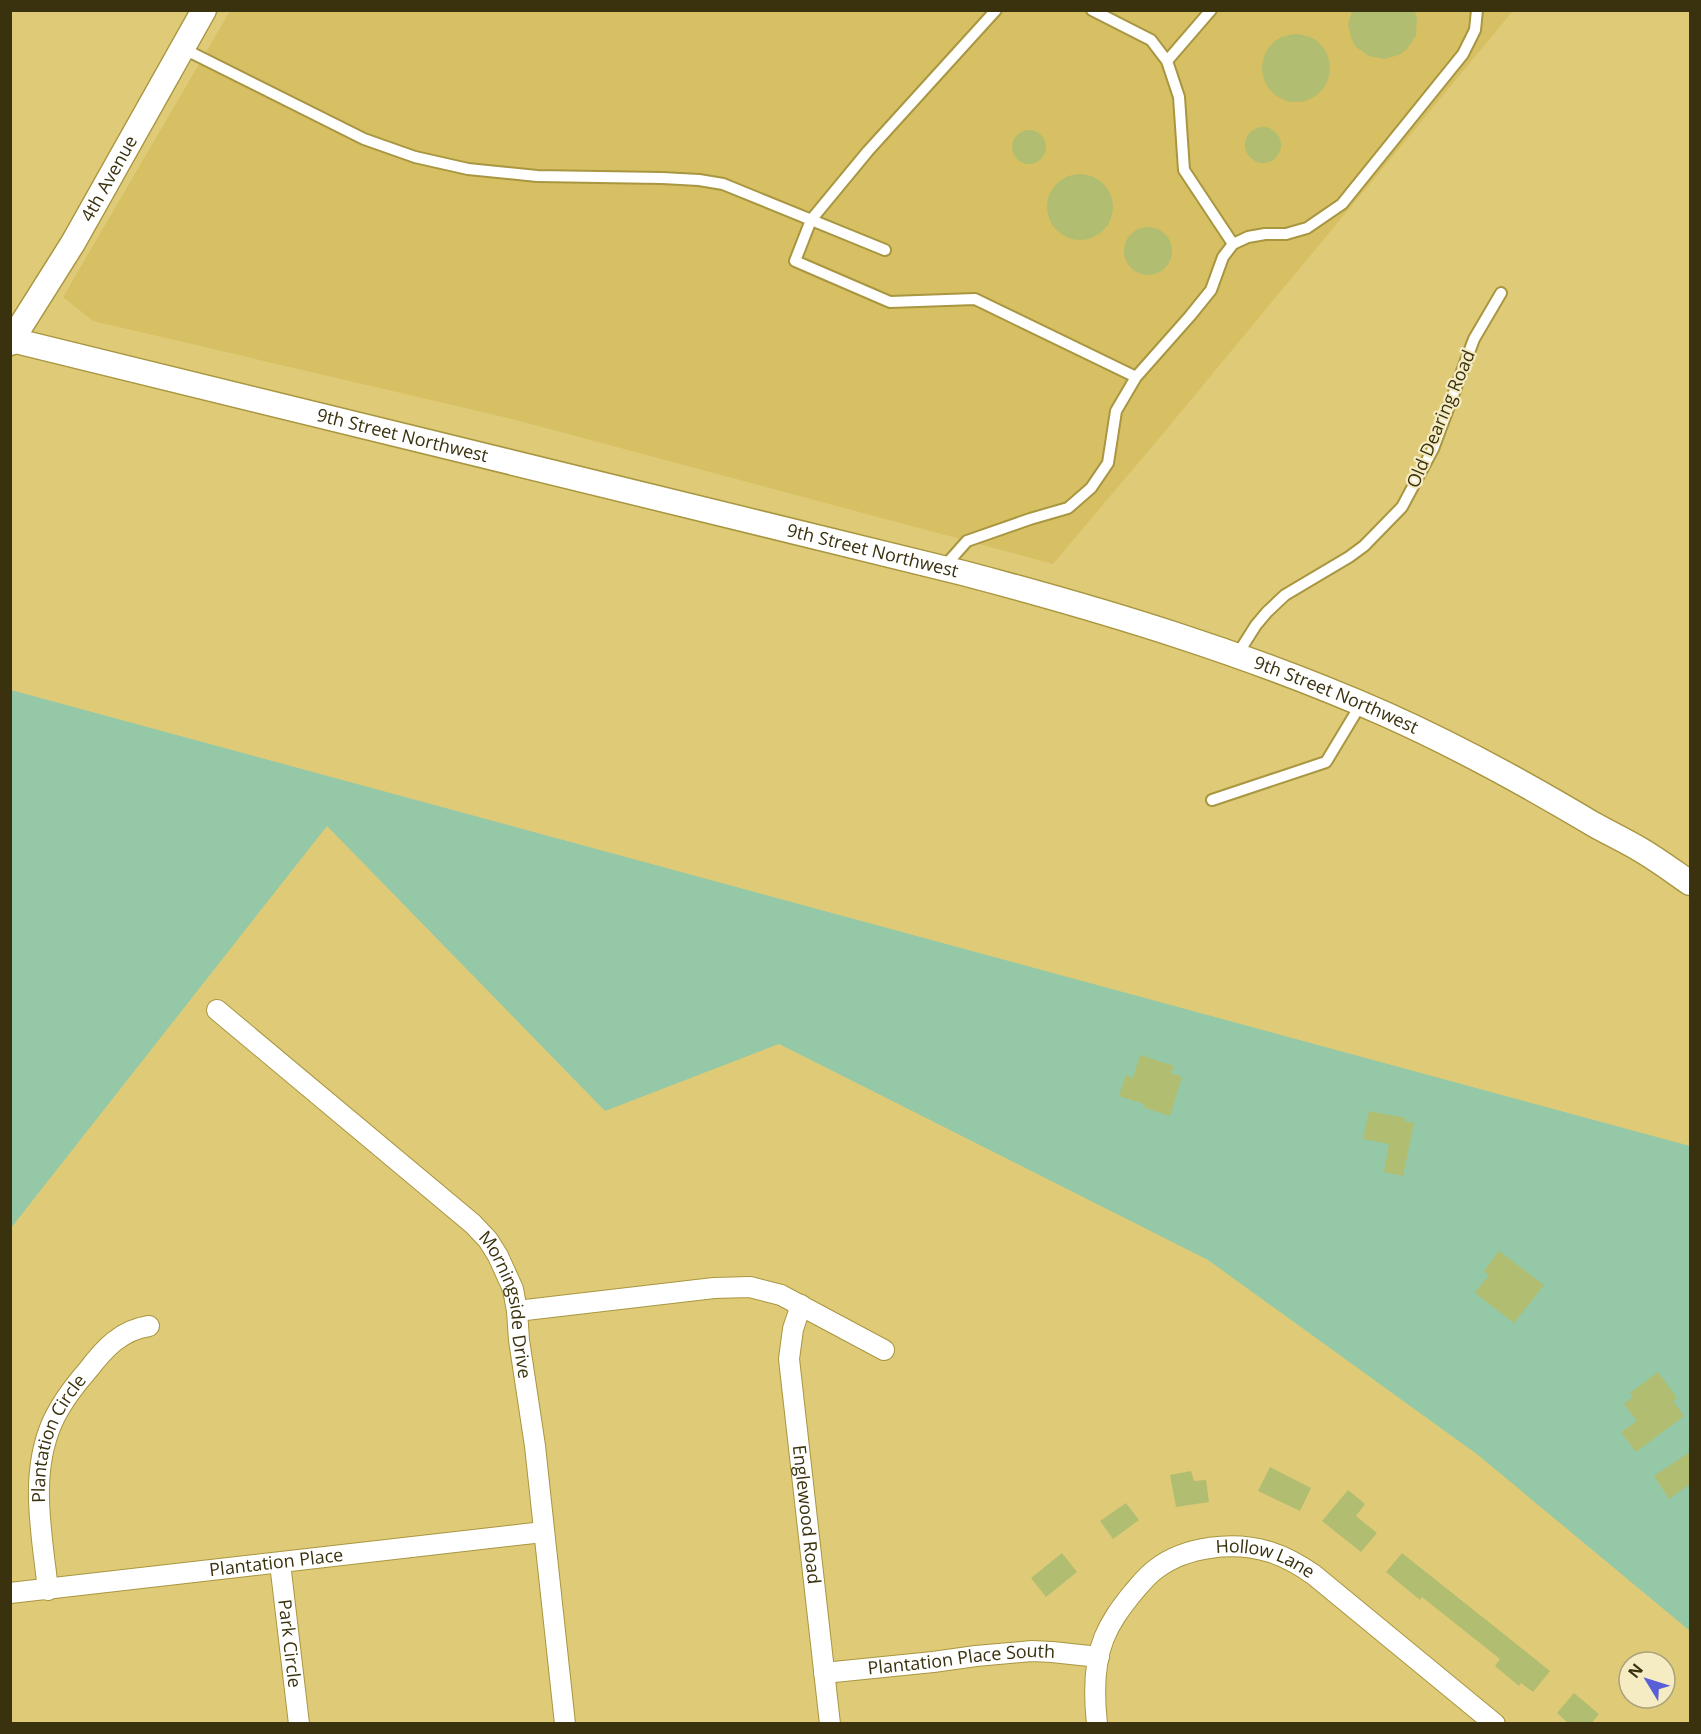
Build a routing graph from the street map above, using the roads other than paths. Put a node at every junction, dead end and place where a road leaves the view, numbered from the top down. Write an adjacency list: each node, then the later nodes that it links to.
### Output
1 (204, 10): 6 (street, 4th Avenue)
2 (996, 10): 8 (lane)
3 (1092, 10): 7 (lane)
4 (1211, 10): 7 (lane)
5 (1477, 10): 9 (lane)
6 (182, 48): 8 (lane); 12 (street, 4th Avenue)
7 (1167, 61): 9 (lane)
8 (811, 220): 10 (lane); 13 (lane)
9 (1233, 244): 13 (lane)
10 (885, 250)
11 (1501, 293): 15 (lane, Old Dearing Road)
12 (11, 342): 14 (street, 9th Street Northwest)
13 (1136, 377): 14 (lane)
14 (942, 568): 15 (street, 9th Street Northwest)
15 (1237, 655): 16 (street, 9th Street Northwest)
16 (1361, 704): 17 (lane); 18 (street, 9th Street Northwest)
17 (1212, 800)
18 (1690, 883)
19 (218, 1010): 21 (street, Morningside Drive)
20 (801, 1305): 21 (street); 23 (street); 29 (street, Englewood Road)
21 (517, 1311): 24 (street, Morningside Drive)
22 (149, 1326): 26 (street, Plantation Circle)
23 (884, 1350)
24 (543, 1532): 25 (street, Plantation Place); 31 (street, Morningside Drive)
25 (280, 1563): 26 (street, Plantation Place); 30 (street, Park Circle)
26 (48, 1590): 27 (street, Plantation Place)
27 (10, 1593)
28 (1099, 1658): 29 (street, Plantation Place South); 33 (street, Hollow Lane); 34 (street, Hollow Lane)
29 (824, 1673): 32 (street, Englewood Road)
30 (298, 1724)
31 (565, 1724)
32 (830, 1724)
33 (1097, 1724)
34 (1495, 1724)

